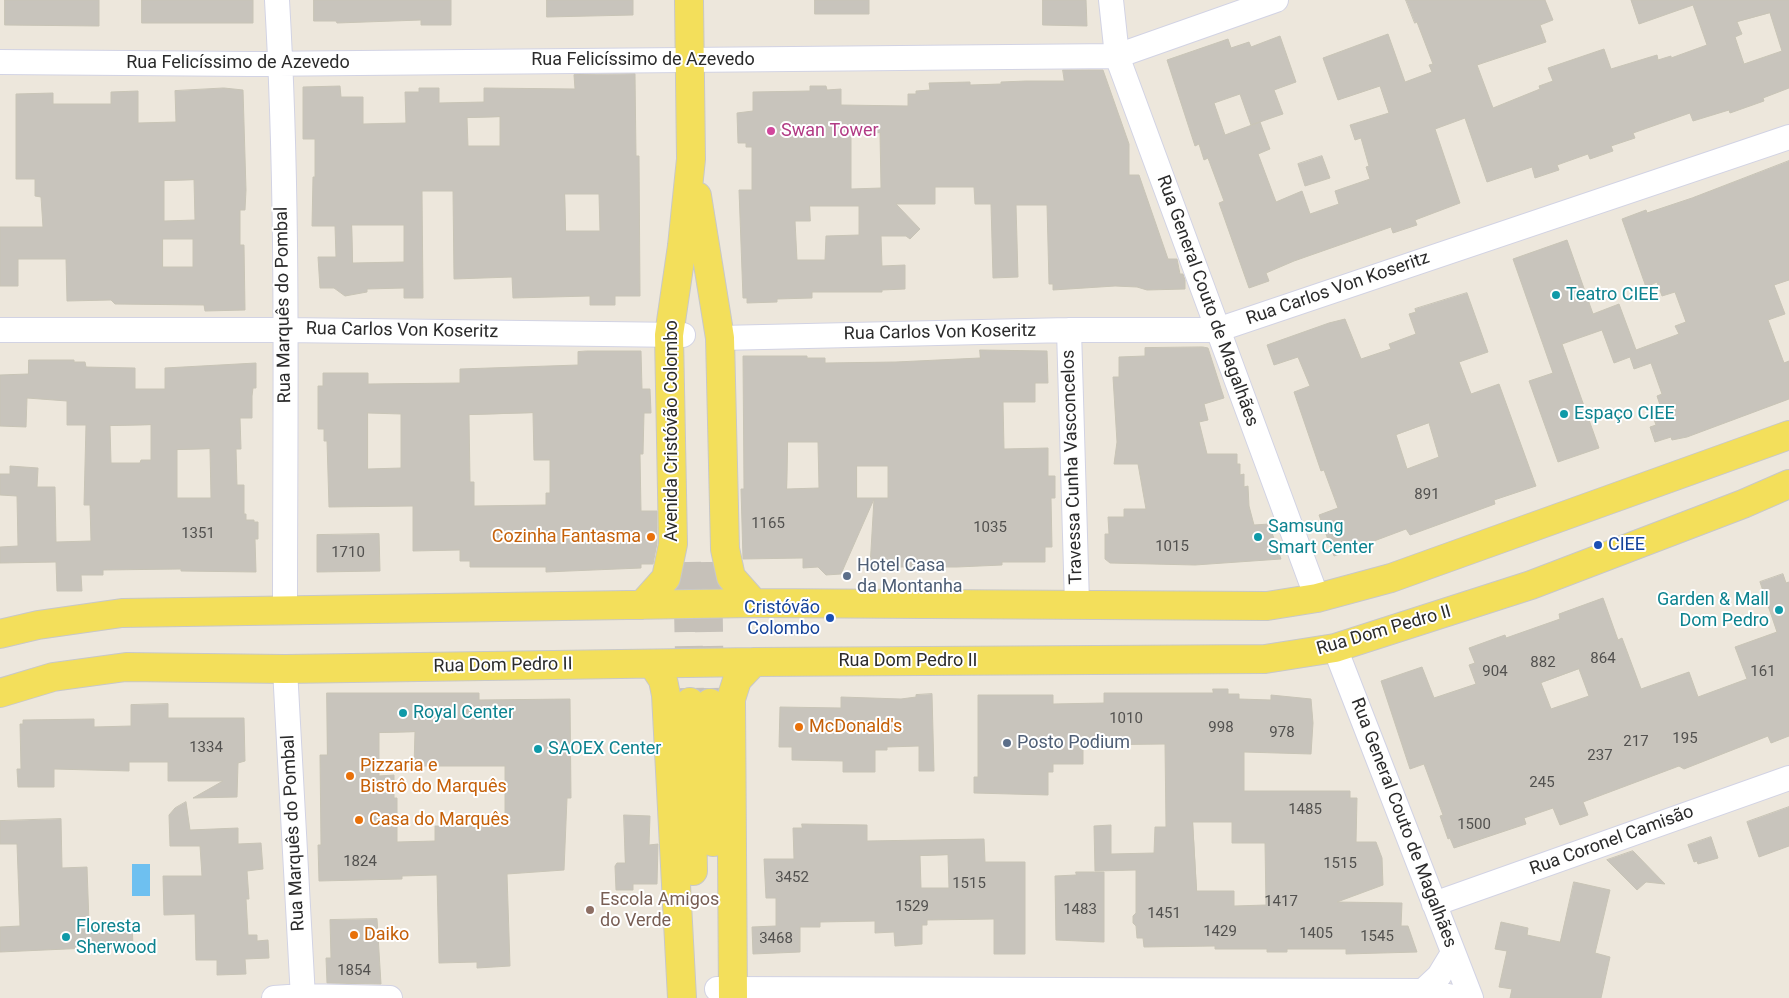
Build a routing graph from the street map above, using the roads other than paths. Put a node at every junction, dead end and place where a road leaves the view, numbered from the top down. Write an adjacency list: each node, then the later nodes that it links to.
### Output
1 (277, 0): 8 (street, Rua Marquês do Pombal)
2 (689, 0): 6 (main road)
3 (1112, 0): 5 (street, Rua General Couto de Magalhães)
4 (1276, 0): 5 (street, Rua Felicíssimo de Azevedo)
5 (1117, 56): 6 (street, Rua Felicíssimo de Azevedo); 14 (street, Rua General Couto de Magalhães)
6 (690, 60): 8 (street, Rua Felicíssimo de Azevedo); 10 (main road)
7 (0, 62): 8 (street, Rua Felicíssimo de Azevedo)
8 (281, 64): 12 (street, Rua Marquês do Pombal)
9 (1789, 137): 14 (street, Rua Carlos Von Koseritz)
10 (693, 246): 15 (main road); 15 (main road); 16 (main road)
11 (0, 330): 12 (street, Rua Carlos Von Koseritz)
12 (285, 330): 15 (street, Rua Carlos Von Koseritz); 23 (street, Rua Marquês do Pombal)
13 (1069, 330): 14 (street, Rua Carlos Von Koseritz); 16 (street, Rua Carlos Von Koseritz); 21 (street, Travessa Cunha Vasconcelos)
14 (1217, 330): 19 (street, Rua General Couto de Magalhães)
15 (676, 335): 22 (main road, Avenida Cristóvão Colombo)
16 (720, 338): 20 (main road)
17 (1789, 435): 19 (main road)
18 (1789, 484): 25 (main road, Rua Dom Pedro II)
19 (1317, 598): 21 (main road)
20 (754, 603): 21 (main road); 22 (main road)
21 (1077, 604)
22 (642, 605): 23 (main road)
23 (285, 610): 24 (main road)
24 (0, 634)
25 (1335, 648): 26 (main road, Rua Dom Pedro II); 32 (street, Rua General Couto de Magalhães)
26 (754, 662): 27 (main road, Rua Dom Pedro II); 35 (main road)
27 (653, 665): 28 (main road, Rua Dom Pedro II); 40 (main road)
28 (285, 669): 29 (main road, Rua Dom Pedro II); 37 (street, Rua Marquês do Pombal)
29 (0, 693)
30 (700, 703): 35 (main road)
31 (1789, 778): 32 (street, Rua Coronel Camisão)
32 (1434, 904): 33 (street, Rua General Couto de Magalhães)
33 (1453, 953): 34 (street); 42 (street, Rua General Couto de Magalhães)
34 (1423, 991): 36 (street); 41 (street)
35 (719, 994): 36 (street)
36 (906, 994)
37 (303, 997): 38 (street); 39 (street)
38 (274, 998)
39 (390, 998)
40 (682, 998)
41 (1458, 998)
42 (1471, 998)

